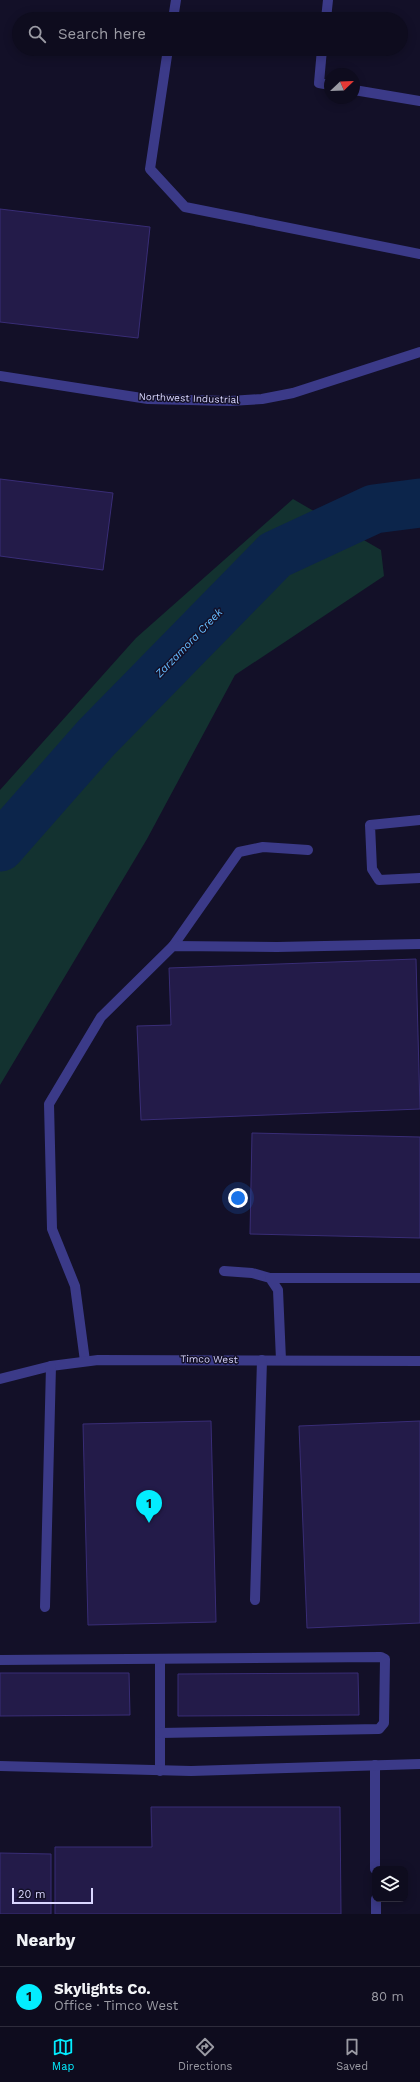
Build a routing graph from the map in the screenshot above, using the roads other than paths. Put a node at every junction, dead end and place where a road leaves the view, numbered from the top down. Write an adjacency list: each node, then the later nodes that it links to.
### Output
1 (176, 0): 3 (street)
2 (328, 0): 4 (street)
3 (174, 12)
4 (327, 12)
5 (167, 56): 10 (street)
6 (321, 56): 7 (street)
7 (324, 84)
8 (360, 91): 9 (street)
9 (420, 101)
10 (420, 254)
11 (420, 352): 12 (street, Northwest Industrial)
12 (0, 376)
13 (420, 820): 15 (street)
14 (308, 850): 17 (street)
15 (420, 878)
16 (420, 944): 17 (street)
17 (173, 946): 23 (street)
18 (224, 1271): 19 (street)
19 (270, 1278): 20 (street); 22 (street)
20 (420, 1278)
21 (262, 1360): 22 (street, Timco West); 23 (street, Timco West); 27 (street)
22 (281, 1360): 24 (street, Timco West)
23 (85, 1361): 25 (street, Timco West)
24 (420, 1361)
25 (51, 1366): 26 (street, Timco West); 28 (street)
26 (0, 1379)
27 (255, 1600)
28 (45, 1607)
29 (160, 1659): 30 (street); 31 (street); 31 (street)
30 (0, 1660)
31 (160, 1733): 35 (street)
32 (420, 1764): 33 (street)
33 (375, 1765): 35 (street); 36 (street)
34 (0, 1766): 35 (street)
35 (160, 1772)
36 (376, 1866)
37 (376, 1902): 38 (street)
38 (376, 1914)

